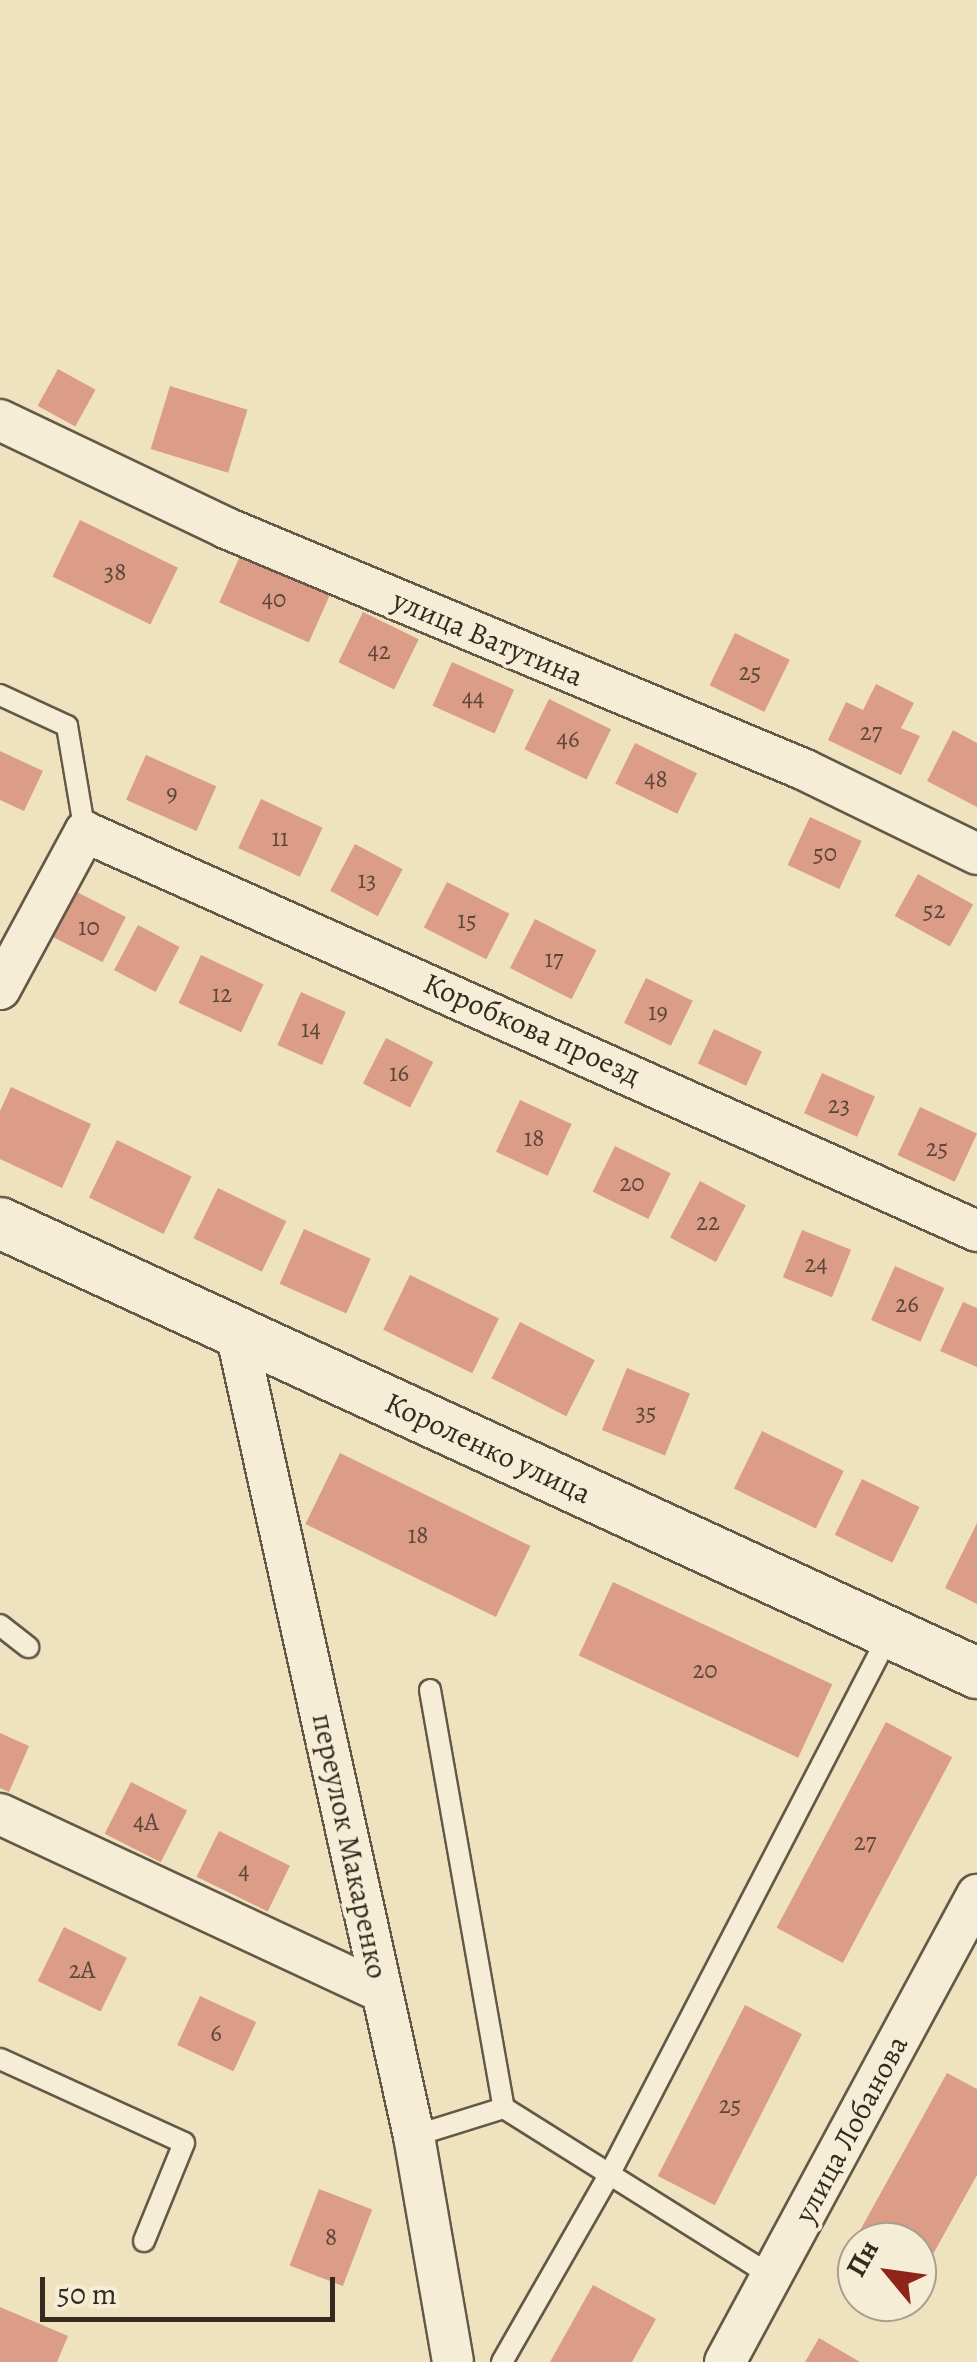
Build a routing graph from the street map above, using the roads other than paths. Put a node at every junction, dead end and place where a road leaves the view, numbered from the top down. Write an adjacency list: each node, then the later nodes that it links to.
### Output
1 (0, 420): 4 (street, улица Ватутина)
2 (0, 695): 3 (lane)
3 (84, 832): 5 (street); 7 (street, Коробкова проезд)
4 (977, 854)
5 (0, 989)
6 (0, 1223): 8 (street, Короленко улица)
7 (977, 1231)
8 (236, 1332): 10 (street, Короленко улица); 16 (street, переулок Макаренко)
9 (0, 1625): 11 (lane)
10 (890, 1634): 12 (street, Короленко улица); 20 (lane)
11 (28, 1647)
12 (977, 1673)
13 (430, 1690): 18 (lane)
14 (0, 1814): 16 (street)
15 (977, 1895): 22 (street, улица Лобанова)
16 (382, 1992): 19 (street, переулок Макаренко)
17 (0, 2059): 21 (lane)
18 (504, 2108): 19 (lane); 20 (lane)
19 (414, 2136): 23 (street, переулок Макаренко)
20 (609, 2175): 22 (lane); 24 (lane)
21 (144, 2242)
22 (772, 2276): 25 (street, улица Лобанова)
23 (453, 2362)
24 (502, 2362)
25 (726, 2362)

